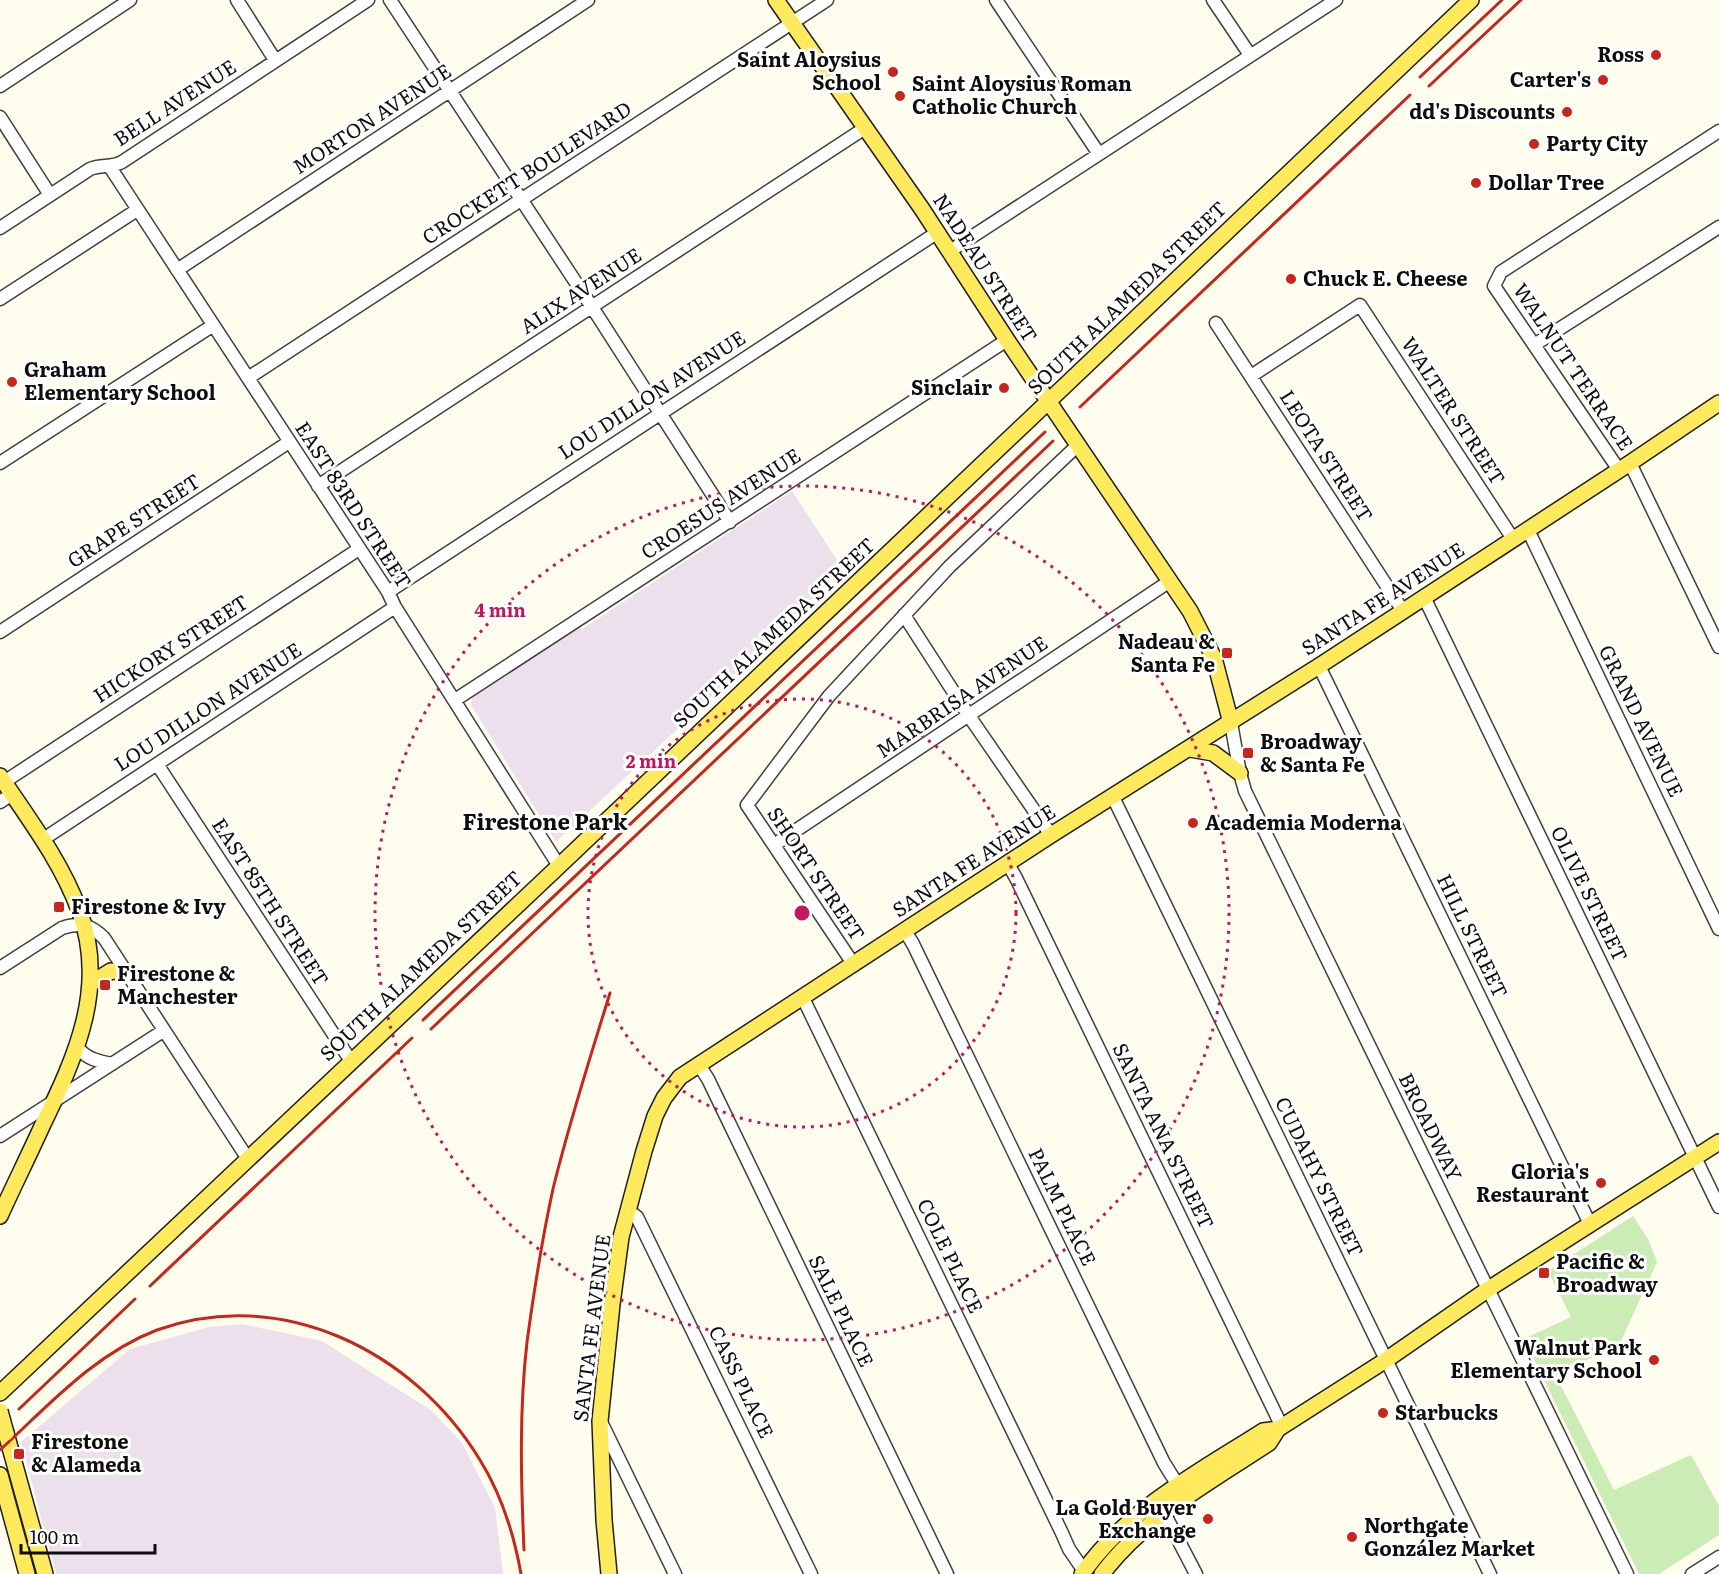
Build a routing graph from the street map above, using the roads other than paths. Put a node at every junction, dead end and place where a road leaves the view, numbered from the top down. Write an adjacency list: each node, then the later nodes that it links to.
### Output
1 (130, 0): 15 (street)
2 (237, 0): 14 (street)
3 (368, 0): 14 (street, BELL AVENUE)
4 (390, 0): 16 (street)
5 (588, 0): 16 (street, MORTON AVENUE)
6 (776, 0): 12 (main road, NADEAU STREET)
7 (827, 0): 12 (street, CROCKETT BOULEVARD)
8 (996, 0): 20 (street)
9 (1213, 0): 13 (street)
10 (1336, 0): 13 (street)
11 (1471, 0): 38 (main road, SOUTH ALAMEDA STREET)
12 (791, 23): 18 (main road, NADEAU STREET); 23 (street, CROCKETT BOULEVARD)
13 (1250, 56): 20 (street)
14 (275, 60): 21 (street, BELL AVENUE)
15 (0, 86)
16 (449, 91): 23 (street); 29 (street, MORTON AVENUE)
17 (0, 117): 22 (street)
18 (865, 128): 27 (main road, NADEAU STREET); 31 (street, ALIX AVENUE)
19 (1719, 130): 35 (street, WALNUT TERRACE)
20 (1099, 154): 28 (street)
21 (110, 167): 22 (street, BELL AVENUE); 24 (street, EAST 83RD STREET)
22 (50, 195): 26 (street, BELL AVENUE)
23 (521, 200): 31 (street); 37 (street, CROCKETT BOULEVARD)
24 (137, 210): 29 (street, EAST 83RD STREET); 30 (street)
25 (1719, 227): 35 (street)
26 (0, 228)
27 (938, 232): 28 (main road, NADEAU STREET); 40 (street, LOU DILLON AVENUE)
28 (950, 251): 34 (main road, NADEAU STREET)
29 (177, 270): 33 (street, EAST 83RD STREET)
30 (0, 299)
31 (592, 307): 40 (street); 45 (street, ALIX AVENUE)
32 (1216, 323): 36 (street, LEOTA STREET)
33 (212, 326): 37 (street, EAST 83RD STREET); 43 (street)
34 (1007, 340): 38 (main road, NADEAU STREET); 46 (street, CROESUS AVENUE)
35 (1534, 345): 44 (street, WALNUT TERRACE)
36 (1251, 376): 48 (street, WALTER STREET); 54 (street, LEOTA STREET)
37 (248, 378): 41 (street, EAST 83RD STREET)
38 (1048, 402): 42 (main road, NADEAU STREET); 71 (main road, SOUTH ALAMEDA STREET)
39 (1719, 403): 44 (main road, SANTA FE AVENUE)
40 (659, 413): 46 (street); 51 (street, LOU DILLON AVENUE)
41 (289, 442): 45 (street, EAST 83RD STREET); 56 (street, GRAPE STREET)
42 (1078, 445): 50 (main road, NADEAU STREET); 55 (street)
43 (0, 463)
44 (1624, 467): 47 (main road, SANTA FE AVENUE); 57 (street, WALNUT TERRACE)
45 (318, 486): 49 (street, EAST 83RD STREET)
46 (730, 522): 59 (street, CROESUS AVENUE)
47 (1528, 530): 48 (main road, SANTA FE AVENUE); 73 (street, GRAND AVENUE)
48 (1513, 539): 52 (main road, SANTA FE AVENUE)
49 (359, 549): 51 (street, EAST 83RD STREET); 65 (street, HICKORY STREET)
50 (1170, 581): 60 (street, MARBRISA AVENUE); 61 (main road, NADEAU STREET)
51 (387, 592): 53 (street, EAST 83RD STREET)
52 (1425, 597): 54 (main road, SANTA FE AVENUE); 88 (street, OLIVE STREET)
53 (395, 607): 59 (street, EAST 83RD STREET); 63 (street, LOU DILLON AVENUE)
54 (1403, 611): 58 (main road, SANTA FE AVENUE)
55 (904, 615): 60 (street); 69 (street, SHORT STREET)
56 (0, 632)
57 (1719, 647)
58 (1319, 666): 61 (main road, SANTA FE AVENUE); 93 (street, HILL STREET)
59 (455, 700): 71 (street, EAST 83RD STREET)
60 (969, 716): 67 (street); 69 (street, MARBRISA AVENUE)
61 (1231, 723): 62 (main road, SANTA FE AVENUE); 64 (street, BROADWAY)
62 (1190, 749): 64 (main road); 66 (main road, SANTA FE AVENUE)
63 (157, 764): 68 (street, LOU DILLON AVENUE); 82 (street, EAST 85TH STREET)
64 (1240, 773): 94 (street, BROADWAY)
65 (4, 788): 68 (main road)
66 (1113, 797): 67 (main road, SANTA FE AVENUE); 95 (street, CUDAHY STREET)
67 (1051, 836): 70 (main road, SANTA FE AVENUE)
68 (42, 840): 72 (main road)
69 (774, 845): 75 (street, SHORT STREET)
70 (1008, 864): 74 (main road, SANTA FE AVENUE); 99 (street, SANTA ANA STREET)
71 (559, 866): 82 (main road, SOUTH ALAMEDA STREET)
72 (83, 924): 76 (street); 77 (street); 78 (main road)
73 (1719, 928)
74 (905, 931): 75 (main road, SANTA FE AVENUE); 101 (street, PALM PLACE)
75 (854, 965): 79 (main road, SANTA FE AVENUE)
76 (0, 968)
77 (126, 972): 78 (main road); 80 (street)
78 (90, 984): 81 (main road)
79 (803, 998): 84 (main road, SANTA FE AVENUE); 104 (street, COLE PLACE)
80 (163, 1031): 83 (street); 89 (street)
81 (77, 1047): 83 (street); 85 (main road)
82 (351, 1061): 89 (main road, SOUTH ALAMEDA STREET)
83 (112, 1064): 85 (street)
84 (699, 1065): 91 (main road, SANTA FE AVENUE); 110 (street, SALE PLACE)
85 (54, 1102): 86 (street); 92 (main road)
86 (0, 1136)
87 (1719, 1142): 88 (main road)
88 (1695, 1157): 90 (street, OLIVE STREET); 93 (main road)
89 (248, 1159): 96 (main road, SOUTH ALAMEDA STREET)
90 (1719, 1207)
91 (629, 1211): 98 (main road, SANTA FE AVENUE); 109 (street, CASS PLACE)
92 (0, 1216)
93 (1590, 1224): 94 (main road)
94 (1487, 1290): 95 (main road); 114 (street, BROADWAY)
95 (1386, 1360): 99 (main road); 113 (street, CUDAHY STREET)
96 (0, 1393)
97 (0, 1411): 106 (main road, bridge)
98 (600, 1421): 107 (main road, SANTA FE AVENUE); 108 (street)
99 (1280, 1428): 101 (main road)
100 (0, 1475): 105 (main road)
101 (1182, 1492): 102 (main road)
102 (1161, 1507): 104 (main road); 111 (main road); 112 (street)
103 (1719, 1557): 115 (street)
104 (1083, 1572)
105 (27, 1574)
106 (45, 1574)
107 (609, 1574)
108 (675, 1574)
109 (812, 1574)
110 (947, 1574)
111 (1102, 1574)
112 (1196, 1574)
113 (1490, 1574)
114 (1627, 1574)
115 (1692, 1574)

